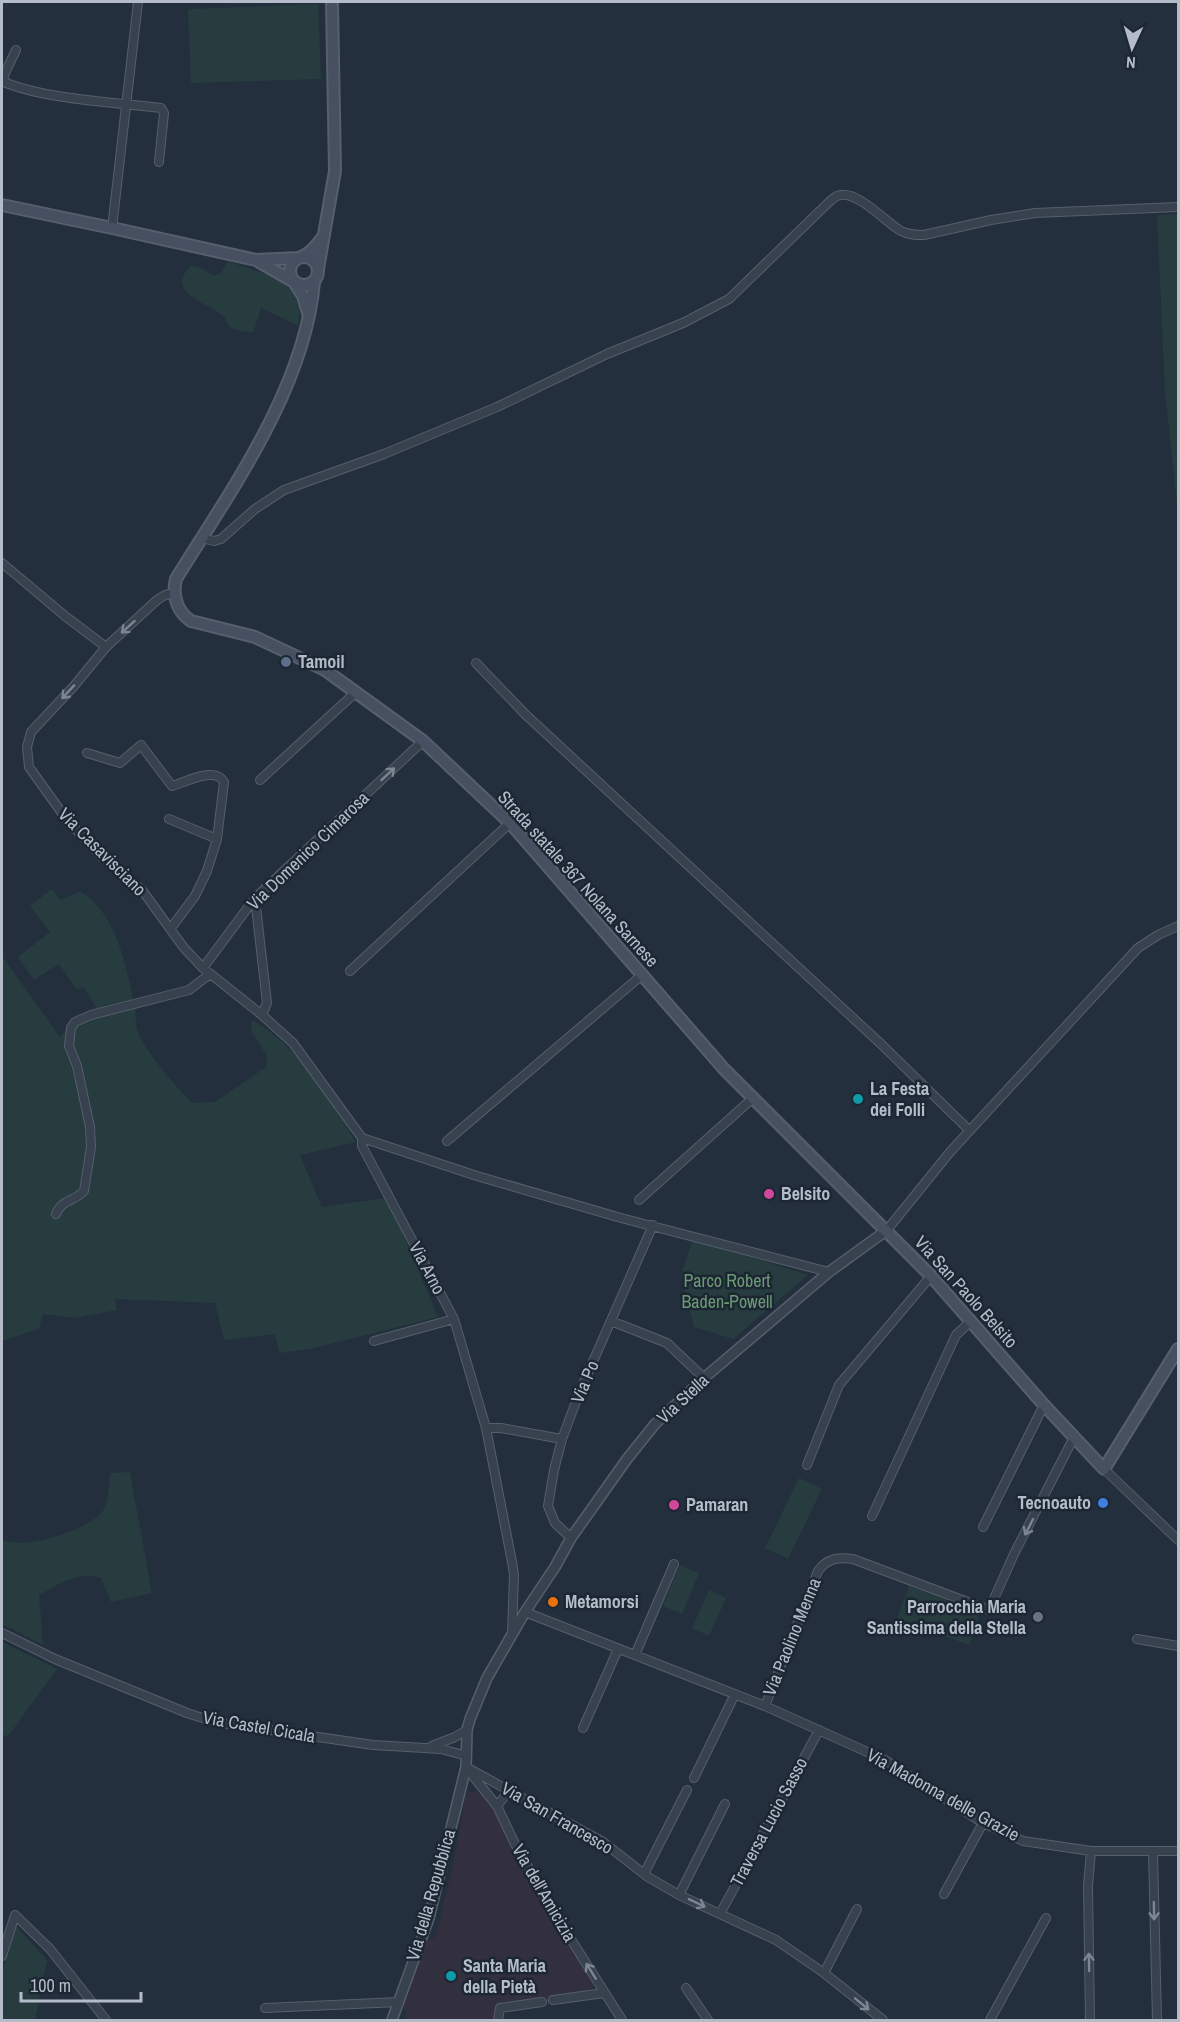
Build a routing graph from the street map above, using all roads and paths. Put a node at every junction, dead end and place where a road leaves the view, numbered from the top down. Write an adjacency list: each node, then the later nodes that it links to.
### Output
1 (138, 2): 4 (street)
2 (332, 2): 9 (main road)
3 (16, 50): 4 (street)
4 (126, 104): 5 (street); 8 (street)
5 (159, 162)
6 (2, 205): 8 (main road)
7 (1179, 207): 16 (street)
8 (112, 228): 11 (main road)
9 (325, 235): 10 (main road); 12 (main road)
10 (299, 258): 11 (main road); 12 (main road); 13 (main road)
11 (256, 260): 13 (main road)
12 (318, 269): 14 (main road)
13 (294, 282): 14 (main road); 15 (main road)
14 (314, 282): 15 (main road)
15 (309, 317): 16 (main road)
16 (201, 538): 18 (main road)
17 (2, 563): 19 (street)
18 (175, 593): 19 (street, Via Casavisciano, one-way to 19); 21 (main road, Strada statale 367 Nolana Sarnese)
19 (106, 647): 30 (street, Via Casavisciano, one-way to 30)
20 (476, 663): 38 (street)
21 (355, 693): 22 (main road, Strada statale 367 Nolana Sarnese); 24 (street)
22 (423, 741): 26 (main road, Strada statale 367 Nolana Sarnese); 28 (street, Via Domenico Cimarosa, one-way to 22)
23 (87, 753): 27 (street)
24 (260, 780)
25 (169, 819): 27 (street)
26 (510, 823): 32 (street); 34 (main road, Strada statale 367 Nolana Sarnese)
27 (217, 839): 30 (street)
28 (255, 898): 31 (street, Via Domenico Cimarosa); 35 (street)
29 (1179, 926): 38 (street)
30 (171, 928): 31 (street, Via Casavisciano)
31 (203, 968): 33 (street, Via Arno)
32 (350, 971)
33 (210, 974): 35 (street, Via Arno); 42 (street)
34 (642, 975): 36 (main road, Strada statale 367 Nolana Sarnese); 40 (street)
35 (262, 1015): 39 (street, Via Arno)
36 (724, 1069): 37 (main road, Via San Paolo Belsito)
37 (753, 1098): 41 (street); 44 (main road, Via San Paolo Belsito)
38 (969, 1130): 44 (street)
39 (362, 1138): 43 (street); 47 (street, Via Arno)
40 (447, 1140)
41 (639, 1200)
42 (56, 1214)
43 (653, 1225): 45 (street); 48 (street, Via Po)
44 (887, 1230): 45 (street, Via Stella); 46 (main road, Via San Paolo Belsito)
45 (829, 1272): 52 (street, Via Stella)
46 (932, 1276): 49 (main road, Via San Paolo Belsito); 57 (street)
47 (454, 1319): 50 (street); 54 (street, Via Arno)
48 (611, 1321): 52 (street); 56 (street, Via Po)
49 (971, 1321): 53 (main road, Via San Paolo Belsito); 59 (street)
50 (374, 1341)
51 (1179, 1349): 58 (main road)
52 (704, 1378): 61 (street, Via Stella)
53 (1044, 1405): 55 (main road, Via San Paolo Belsito); 60 (street)
54 (486, 1428): 56 (street); 66 (street, Via Arno)
55 (1074, 1437): 58 (main road, Via San Paolo Belsito); 72 (street, Via Paolino Menna, one-way to 72)
56 (562, 1439): 61 (street, Via Po)
57 (807, 1465)
58 (1104, 1468): 62 (street, Via San Paolo Belsito)
59 (872, 1516)
60 (983, 1527)
61 (571, 1538): 64 (street, Via Stella)
62 (1179, 1540)
63 (674, 1564): 70 (street)
64 (525, 1611): 66 (street, Via Stella); 69 (street, Via Madonna delle Grazie)
65 (2, 1633): 76 (street, Via Castel Cicala)
66 (512, 1634): 74 (street)
67 (1137, 1639): 68 (street)
68 (1179, 1646)
69 (618, 1649): 70 (street, Via Madonna delle Grazie); 73 (street)
70 (635, 1655): 71 (street, Via Madonna delle Grazie)
71 (735, 1694): 72 (street, Via Madonna delle Grazie); 79 (street)
72 (765, 1706): 75 (street, Via Madonna delle Grazie)
73 (583, 1728)
74 (467, 1730): 76 (street); 77 (street)
75 (819, 1730): 84 (street, Via Madonna delle Grazie); 92 (street, Traversa Lucio Sasso)
76 (425, 1748): 77 (street, Via Castel Cicala)
77 (467, 1756): 78 (street)
78 (466, 1767): 81 (street, Via San Francesco); 83 (street, Via dell'Amicizia); 99 (street, Via della Repubblica)
79 (694, 1778)
80 (687, 1790): 88 (street)
81 (512, 1791): 83 (street); 88 (street, Via San Francesco)
82 (725, 1804): 90 (street)
83 (497, 1806): 97 (street, Via dell'Amicizia, one-way to 83)
84 (983, 1822): 85 (street, Via Madonna delle Grazie); 89 (street)
85 (1091, 1851): 87 (street, Via Madonna delle Grazie); 109 (street, one-way to 85)
86 (1179, 1851): 87 (street, Via Madonna delle Grazie)
87 (1153, 1852): 110 (street, one-way to 110)
88 (644, 1874): 90 (street, Via San Francesco)
89 (944, 1894)
90 (679, 1895): 92 (street, Via San Francesco, one-way to 92)
91 (857, 1909): 95 (street)
92 (720, 1914): 95 (street, Via San Francesco)
93 (1046, 1918): 108 (street)
94 (2, 1956): 102 (street)
95 (824, 1973): 107 (street, Via San Francesco, one-way to 107)
96 (686, 1988): 106 (street)
97 (604, 1993): 98 (street); 105 (street, Via dell'Amicizia)
98 (553, 2000)
99 (399, 2002): 101 (street); 103 (street, Via della Repubblica)
100 (542, 2002): 104 (street)
101 (265, 2008)
102 (106, 2020)
103 (392, 2020)
104 (498, 2020)
105 (622, 2020)
106 (708, 2020)
107 (883, 2020)
108 (990, 2020)
109 (1090, 2020)
110 (1157, 2020)

